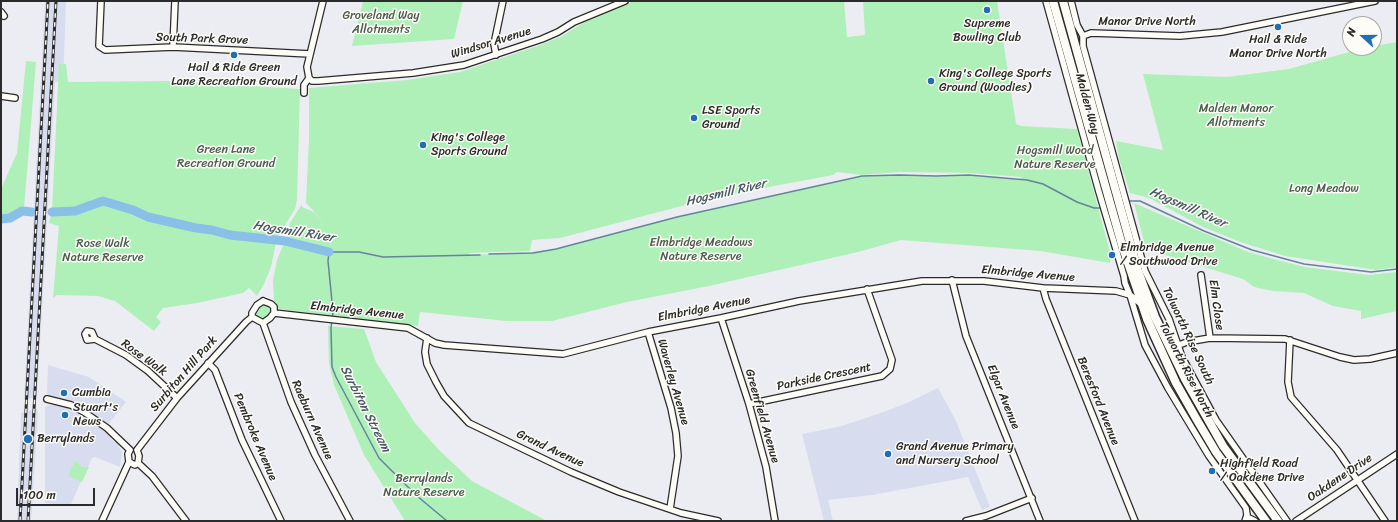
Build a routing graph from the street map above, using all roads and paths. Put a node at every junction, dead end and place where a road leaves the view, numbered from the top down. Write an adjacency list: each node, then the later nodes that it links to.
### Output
1 (101, 1): 12 (street, South Park Grove)
2 (175, 1): 12 (street)
3 (323, 1): 13 (street)
4 (503, 1): 14 (street)
5 (625, 1): 14 (street, Windsor Avenue)
6 (1046, 1): 20 (street, Malden Way)
7 (1053, 1): 20 (highway, Malden Way)
8 (1063, 1): 19 (highway, Malden Way)
9 (1071, 1): 11 (street, Malden Way)
10 (1375, 1): 11 (street, Manor Drive North)
11 (1083, 36): 19 (street, Malden Way)
12 (173, 47): 13 (street, South Park Grove)
13 (310, 54): 15 (street)
14 (496, 55): 15 (street, Windsor Avenue)
15 (309, 78): 16 (street)
16 (304, 93)
17 (1, 96): 18 (street)
18 (15, 98)
19 (1118, 187): 21 (highway, Malden Way)
20 (1102, 191): 22 (highway, Malden Way)
21 (1125, 212): 40 (street, Tolworth Rise South); 66 (highway, Tolworth Rise South)
22 (1110, 215): 25 (street, Malden Way); 30 (highway, Tolworth Rise North)
23 (1201, 275): 37 (street, Elm Close)
24 (952, 280): 26 (street, Elmbridge Avenue); 27 (street, Elmbridge Avenue); 52 (street, Elgar Avenue)
25 (1124, 283): 28 (street); 29 (street, Malden Way)
26 (1043, 288): 28 (street, Elmbridge Avenue); 63 (street, Beresford Avenue)
27 (867, 289): 33 (street, Elmbridge Avenue); 45 (street, Parkside Crescent)
28 (1116, 291): 29 (street, Elmbridge Avenue)
29 (1130, 295): 30 (street, Elmbridge Avenue); 54 (street, Tolworth Rise North)
30 (1141, 304): 65 (highway, Tolworth Rise North)
31 (274, 313): 32 (street); 34 (street); 36 (street, Elmbridge Avenue)
32 (252, 318): 34 (street); 42 (street, Surbiton Hill Park)
33 (721, 318): 35 (street, Elmbridge Avenue); 45 (street, Greenfield Avenue)
34 (263, 323): 58 (street, Raeburn Avenue)
35 (648, 332): 36 (street, Elmbridge Avenue); 53 (street, Waverley Avenue)
36 (426, 338): 53 (street, Grand Avenue)
37 (1210, 338): 39 (street); 40 (street)
38 (95, 339): 43 (street, Rose Walk)
39 (1290, 340): 41 (street); 51 (street)
40 (1179, 345): 67 (street, Tolworth Rise South)
41 (1397, 353)
42 (208, 363): 43 (street, Surbiton Hill Park); 57 (street, Pembroke Avenue)
43 (177, 398): 47 (street, Surbiton Hill Park)
44 (47, 399): 46 (street)
45 (749, 404): 60 (street, Greenfield Avenue)
46 (130, 450): 47 (street); 49 (street)
47 (137, 450): 50 (street)
48 (1397, 454): 51 (street, Oakdene Drive)
49 (129, 462): 50 (street); 55 (street)
50 (138, 463): 56 (street)
51 (1357, 479): 68 (street, Oakdene Drive); 69 (street)
52 (1032, 498): 61 (street); 62 (street, Elgar Avenue)
53 (670, 509): 59 (street, Grand Avenue)
54 (1246, 519): 64 (street, Tolworth Rise North)
55 (102, 521)
56 (186, 521)
57 (281, 521)
58 (350, 521)
59 (718, 521)
60 (776, 521)
61 (966, 521)
62 (1040, 521)
63 (1135, 521)
64 (1255, 521)
65 (1266, 521)
66 (1278, 521)
67 (1287, 521)
68 (1296, 521)
69 (1385, 521)

